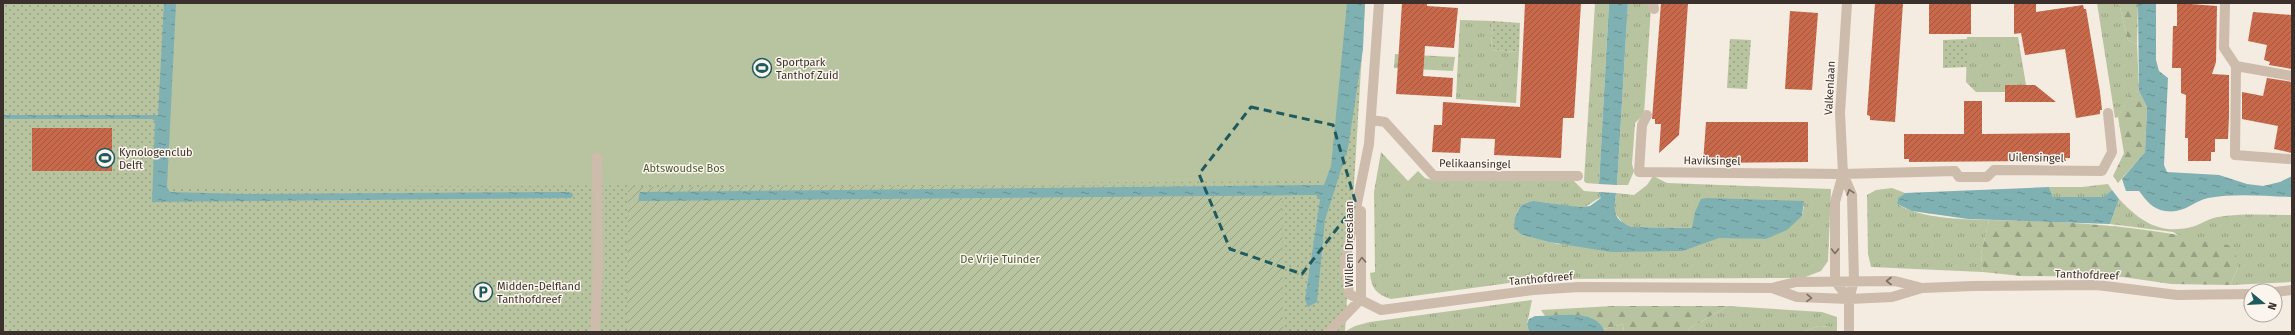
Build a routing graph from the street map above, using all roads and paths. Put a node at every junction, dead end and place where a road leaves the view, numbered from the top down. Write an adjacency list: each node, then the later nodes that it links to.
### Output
1 (1379, 3): 8 (street, Willem Dreeslaan)
2 (1847, 3): 11 (street, Valkenlaan)
3 (2225, 3): 4 (street)
4 (2236, 66): 5 (street); 10 (street)
5 (2292, 76)
6 (2108, 113): 11 (street, Uilensingel)
7 (1647, 115): 11 (street, Haviksingel)
8 (1371, 120): 12 (street, Pelikaansingel); 13 (street, Willem Dreeslaan)
9 (597, 158): 21 (street)
10 (2289, 159)
11 (1843, 174): 14 (street, Valkenlaan, one-way to 14); 15 (street, Valkenlaan, one-way to 11)
12 (1578, 176)
13 (1360, 195): 19 (street, Willem Dreeslaan, one-way to 13); 19 (street, Willem Dreeslaan)
14 (1835, 281): 15 (street, Tanthofdreef); 16 (street, Tanthofdreef); 20 (street)
15 (1854, 281): 17 (street, Tanthofdreef, one-way to 15); 20 (street, Valkenlaan)
16 (1772, 288): 19 (street, Tanthofdreef); 20 (street, Tanthofdreef, one-way to 20)
17 (1922, 288): 18 (street, Tanthofdreef); 20 (street, Tanthofdreef)
18 (2243, 294)
19 (1361, 299): 22 (street)
20 (1849, 299): 23 (street, Valkenlaan)
21 (595, 332)
22 (1329, 332)
23 (1849, 332)

